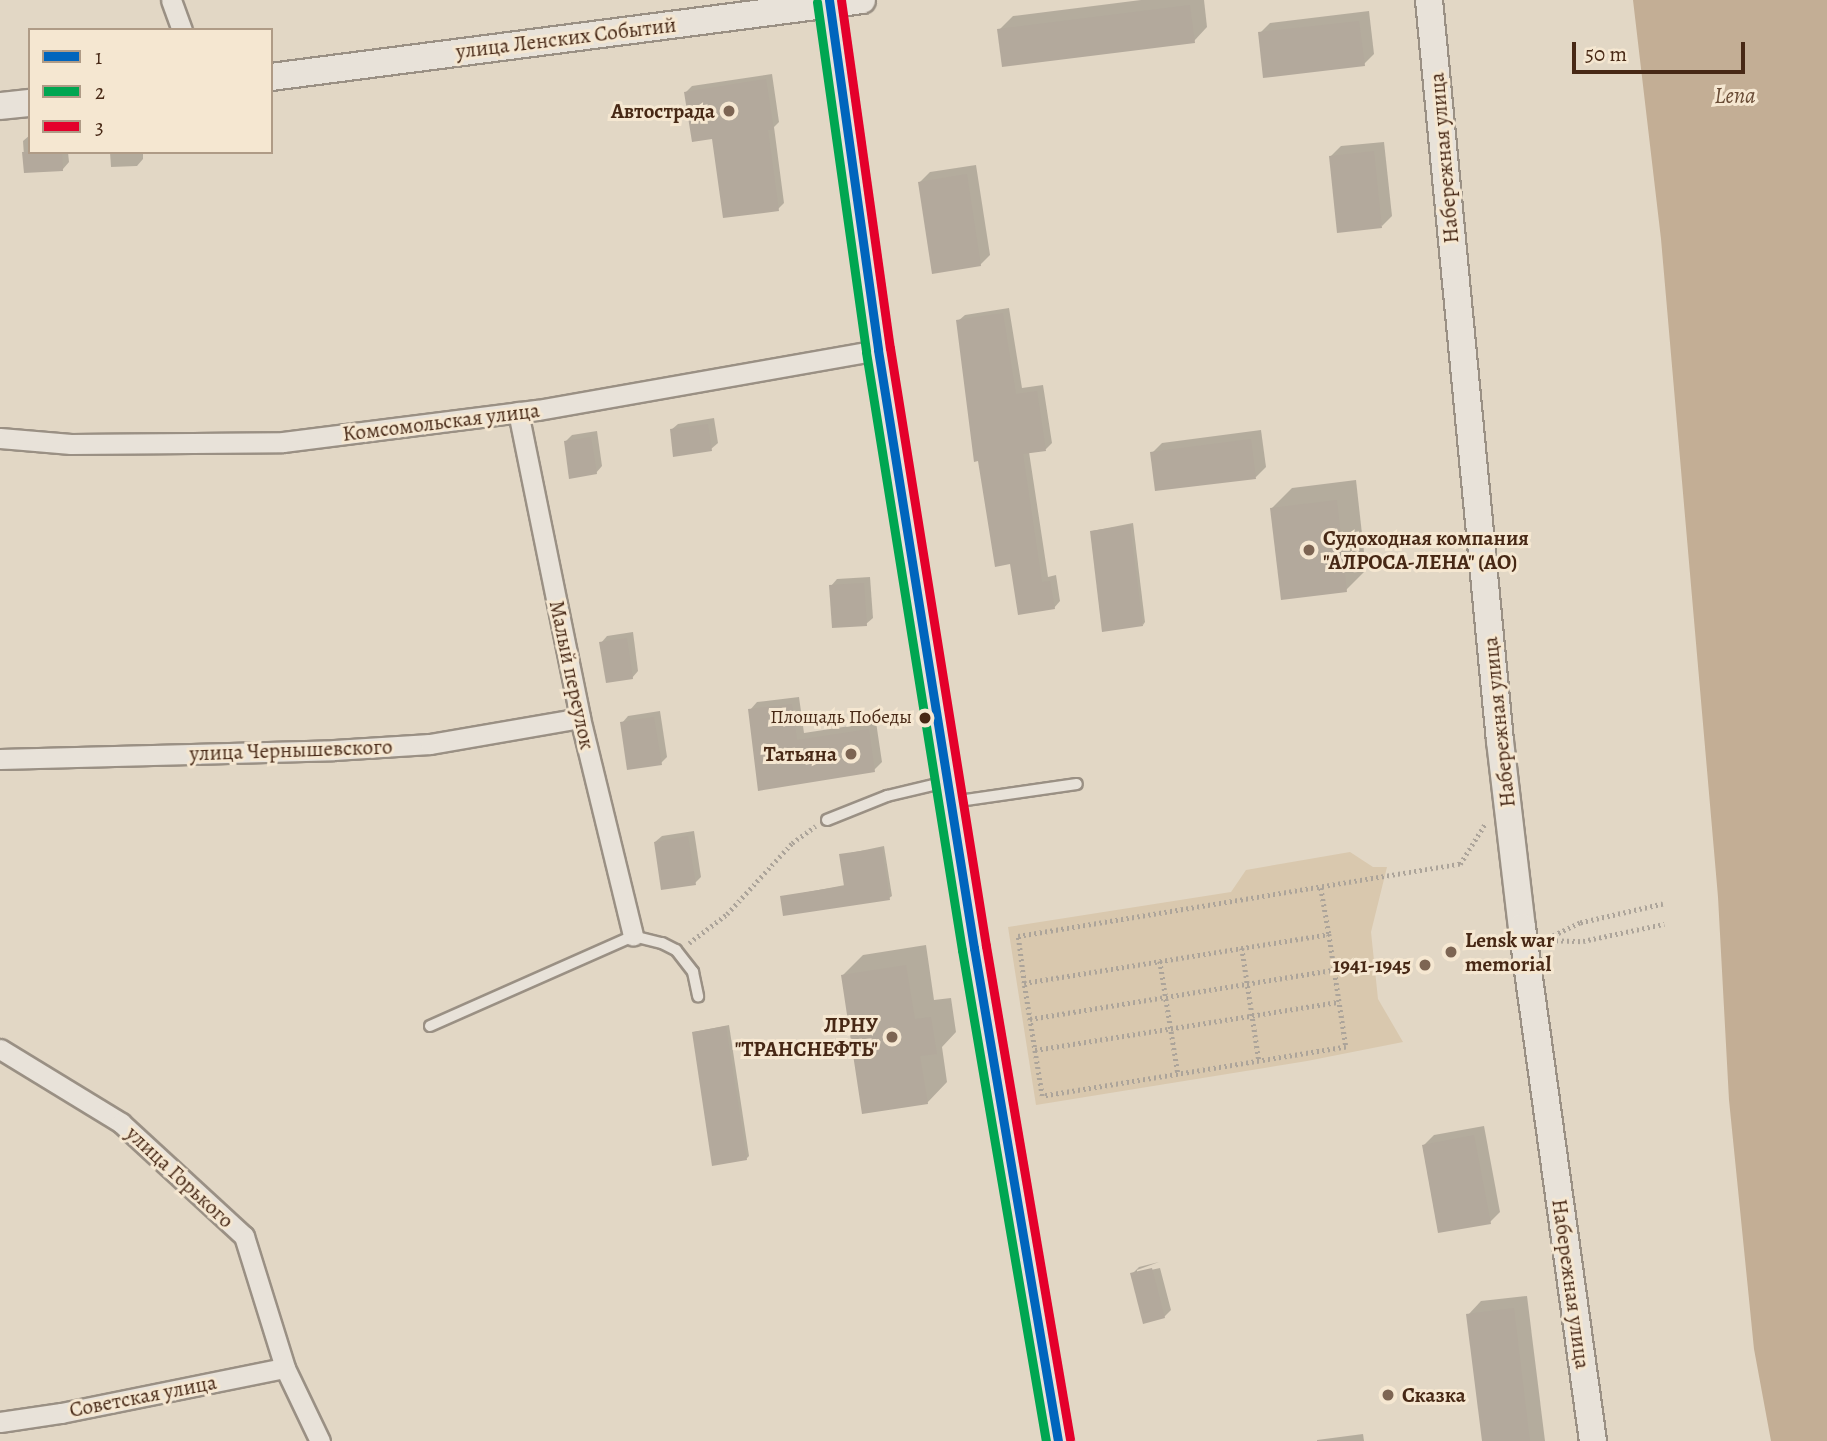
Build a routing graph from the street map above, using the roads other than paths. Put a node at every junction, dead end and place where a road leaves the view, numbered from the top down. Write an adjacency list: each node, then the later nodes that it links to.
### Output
1 (171, 0): 5 (street)
2 (862, 0): 4 (street, улица Ленских Событий)
3 (1429, 0): 25 (street, Набережная улица)
4 (830, 2): 6 (street, улица Ленских Событий); 9 (street)
5 (181, 28)
6 (273, 77)
7 (28, 103): 8 (street)
8 (0, 106)
9 (878, 350): 10 (street, Комсомольская улица); 15 (street)
10 (518, 412): 11 (street, Комсомольская улица); 12 (street, Малый переулок)
11 (0, 438)
12 (580, 718): 13 (street, улица Чернышевского); 17 (street, Малый переулок)
13 (0, 759)
14 (1077, 784): 15 (lane)
15 (948, 792): 16 (lane); 24 (street)
16 (827, 820)
17 (633, 936): 18 (lane); 19 (lane)
18 (698, 996)
19 (430, 1026)
20 (0, 1049): 21 (street, улица Горького)
21 (285, 1368): 22 (street, Советская улица); 23 (street, улица Горького)
22 (0, 1422)
23 (320, 1441)
24 (1058, 1441)
25 (1593, 1441)

